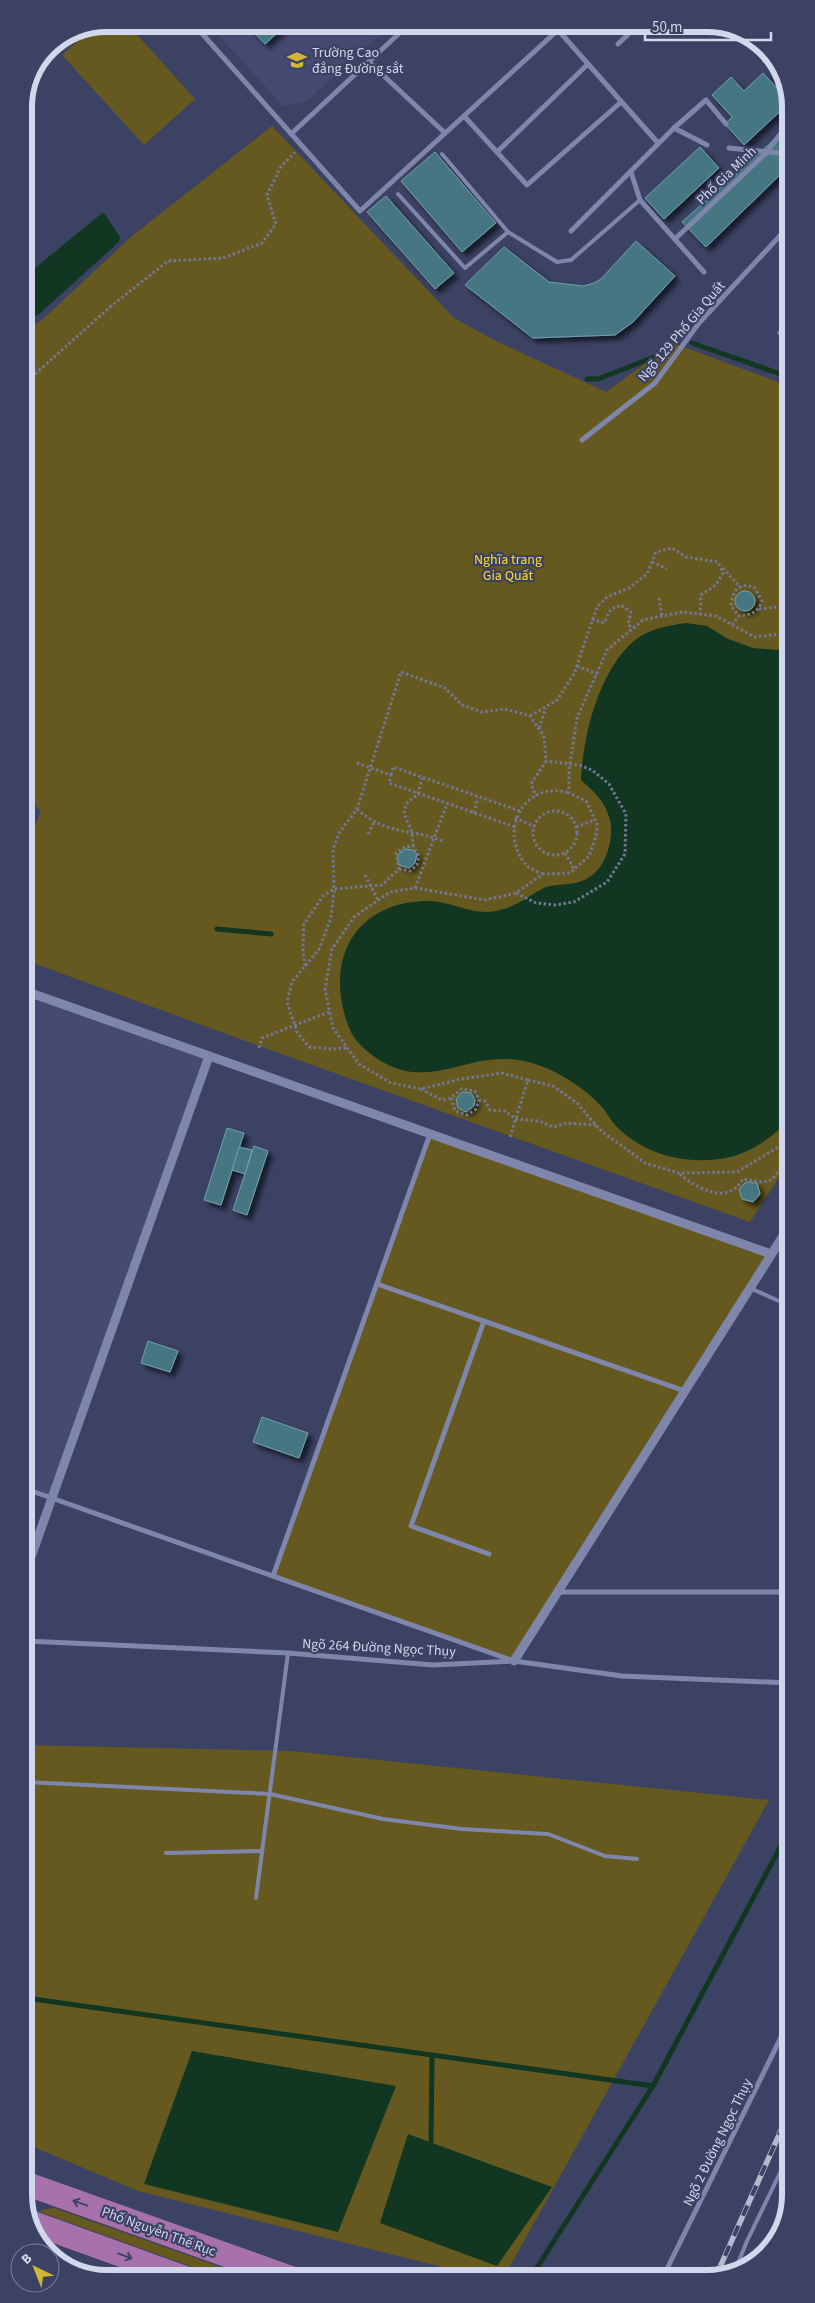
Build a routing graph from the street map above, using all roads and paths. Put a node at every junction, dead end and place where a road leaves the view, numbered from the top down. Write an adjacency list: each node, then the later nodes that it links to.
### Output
1 (201, 32): 15 (street)
2 (399, 32): 7 (street)
3 (555, 33): 10 (street)
4 (560, 33): 8 (street)
5 (630, 33): 6 (street)
6 (618, 44)
7 (369, 62): 14 (street); 15 (street)
8 (588, 64): 9 (street); 20 (street)
9 (621, 102): 16 (street); 20 (street)
10 (464, 116): 14 (street); 20 (street)
11 (726, 124): 12 (street)
12 (674, 128): 16 (street); 18 (street)
13 (782, 132): 21 (street, Phố Gia Minh)
14 (445, 133): 17 (street)
15 (291, 134): 17 (street)
16 (658, 143): 24 (street)
17 (301, 145): 32 (path)
18 (707, 145)
19 (729, 148): 21 (street)
20 (497, 152)
21 (766, 153): 23 (street); 30 (street, Phố Gia Minh)
22 (442, 154): 28 (lane)
23 (782, 154)
24 (631, 172): 26 (street); 27 (street)
25 (398, 194): 28 (lane)
26 (640, 200): 28 (lane); 30 (street)
27 (571, 231)
28 (508, 232)
29 (782, 233): 33 (street, Ngõ 129 Phố Gia Quất)
30 (675, 239): 31 (street)
31 (704, 272)
32 (33, 376)
33 (582, 440)
34 (652, 562): 35 (path); 36 (path); 44 (path)
35 (720, 567): 37 (path); 41 (path)
36 (667, 569)
37 (739, 586): 40 (path); 43 (path)
38 (659, 598): 42 (path)
39 (782, 607): 40 (path)
40 (759, 609): 43 (path)
41 (700, 614): 42 (path); 45 (path)
42 (662, 616): 46 (path)
43 (739, 616): 45 (path)
44 (592, 619): 46 (path); 48 (path)
45 (732, 625): 47 (path)
46 (632, 629): 49 (path)
47 (782, 634)
48 (576, 666): 49 (path); 50 (path)
49 (597, 674): 55 (path)
50 (546, 707): 51 (path); 52 (path)
51 (530, 716): 52 (path); 56 (path)
52 (539, 729): 53 (path)
53 (546, 761): 55 (path); 61 (path)
54 (357, 763): 56 (path)
55 (570, 764): 59 (path); 86 (path)
56 (369, 767): 57 (path); 64 (path)
57 (391, 775): 58 (path); 60 (path)
58 (422, 778): 60 (path); 62 (path)
59 (569, 793): 61 (path); 68 (path)
60 (418, 794): 63 (path); 73 (path)
61 (536, 796): 65 (path)
62 (478, 798): 65 (path); 66 (path)
63 (447, 804): 66 (path); 75 (path)
64 (357, 809): 69 (path); 85 (path)
65 (520, 811): 67 (path)
66 (474, 813): 71 (path)
67 (515, 818): 70 (path); 71 (path)
68 (595, 820): 72 (path); 80 (path)
69 (374, 822): 73 (path); 74 (path)
70 (534, 826): 72 (path); 78 (path)
71 (515, 827): 81 (path)
72 (576, 827): 78 (path)
73 (412, 833): 75 (path); 77 (path)
74 (368, 834)
75 (435, 838): 76 (path); 84 (path)
76 (446, 842)
77 (413, 846): 79 (path); 79 (path)
78 (565, 853): 80 (path)
79 (399, 869): 83 (path)
80 (574, 869): 81 (path)
81 (543, 874): 86 (path)
82 (365, 875): 83 (path)
83 (370, 886): 85 (path); 87 (path)
84 (415, 888): 86 (path); 87 (path)
85 (334, 889): 88 (path); 88 (path)
86 (516, 894)
87 (378, 900): 89 (path)
88 (306, 966): 93 (path)
89 (324, 989): 90 (path); 92 (path)
90 (320, 990)
91 (33, 994): 96 (street)
92 (329, 1012): 93 (path); 95 (path)
93 (295, 1024): 94 (path); 95 (path)
94 (259, 1048)
95 (347, 1048): 98 (path)
96 (209, 1056): 103 (street); 116 (street)
97 (528, 1080): 98 (path); 101 (path); 102 (path)
98 (421, 1089): 99 (path)
99 (451, 1098): 100 (path); 100 (path)
100 (479, 1100): 101 (path)
101 (516, 1119): 102 (path); 104 (path)
102 (596, 1125): 107 (path)
103 (430, 1134): 109 (street); 110 (street)
104 (510, 1137)
105 (782, 1145): 107 (path)
106 (782, 1166): 107 (path)
107 (679, 1173)
108 (782, 1237): 109 (street)
109 (771, 1254): 111 (street)
110 (376, 1284): 113 (street); 119 (street)
111 (750, 1288): 112 (lane); 114 (street)
112 (782, 1302)
113 (484, 1321): 114 (street); 118 (street)
114 (685, 1391): 120 (street)
115 (32, 1491): 116 (street)
116 (52, 1498): 117 (street); 119 (street)
117 (32, 1553)
118 (489, 1554)
119 (273, 1576): 124 (street)
120 (558, 1592): 121 (street); 124 (street)
121 (782, 1592)
122 (32, 1641): 123 (street, Ngõ 264 Đường Ngọc Thụy)
123 (288, 1653): 124 (street, Ngõ 264 Đường Ngọc Thụy); 127 (lane)
124 (514, 1662): 125 (street, Ngõ 264 Đường Ngọc Thụy)
125 (782, 1683)
126 (32, 1782): 127 (lane)
127 (270, 1794): 128 (lane); 130 (lane)
128 (262, 1852): 129 (lane); 131 (lane)
129 (166, 1853)
130 (637, 1858)
131 (256, 1898)
132 (782, 2036): 139 (street, Ngõ 2 Đường Ngọc Thụy)
133 (782, 2169): 136 (lane)
134 (32, 2186): 138 (main road, Phố Nguyễn Thế Rục, one-way to 134)
135 (39, 2225): 137 (main road, one-way to 137)
136 (738, 2264)
137 (163, 2270)
138 (269, 2270)
139 (665, 2270)

